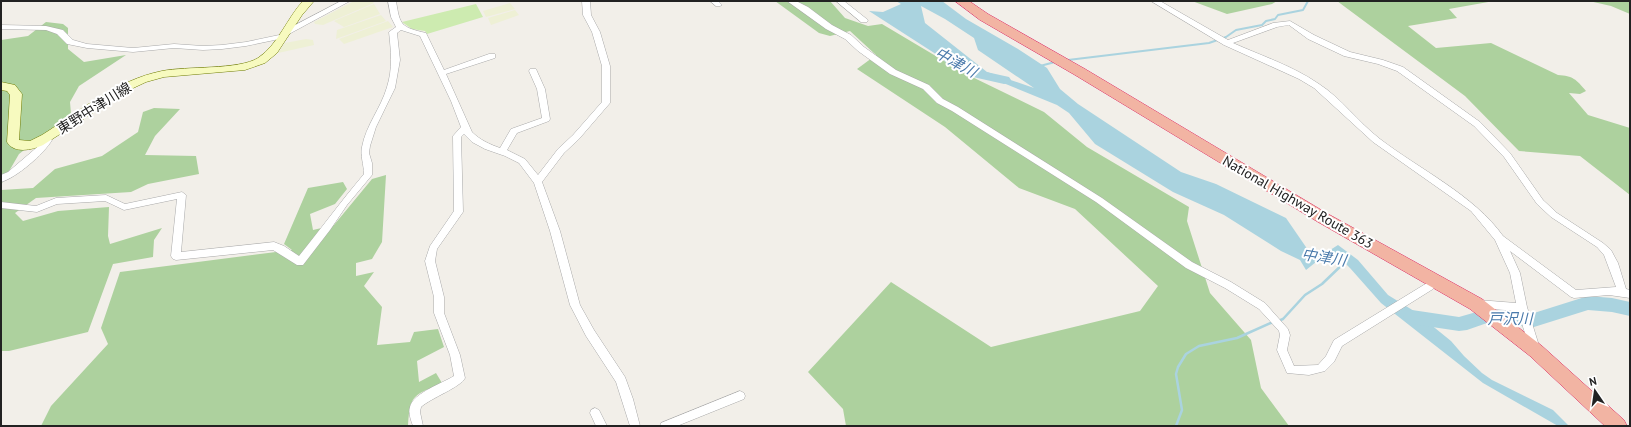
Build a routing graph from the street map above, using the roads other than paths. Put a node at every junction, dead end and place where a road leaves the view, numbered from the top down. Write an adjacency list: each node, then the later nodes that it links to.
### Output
1 (346, 1): 12 (street)
2 (392, 1): 11 (street)
3 (586, 1): 22 (street)
4 (792, 1): 25 (street)
5 (840, 1): 9 (street)
6 (962, 1): 25 (highway, National Highway Route 363)
7 (1155, 1): 13 (street)
8 (305, 2): 12 (main road, 東野中津川線)
9 (864, 20)
10 (1, 27): 12 (street)
11 (400, 28): 16 (street); 23 (street)
12 (285, 34): 19 (main road, 東野中津川線)
13 (1227, 43): 24 (street); 26 (street)
14 (492, 56): 16 (street)
15 (533, 71): 20 (street)
16 (441, 73): 18 (street)
17 (1, 86): 19 (main road, 東野中津川線)
18 (465, 128): 20 (street); 33 (street)
19 (46, 138): 21 (street)
20 (502, 151): 22 (street)
21 (1, 179)
22 (538, 182): 32 (street)
23 (1, 205)
24 (1499, 238): 26 (street); 28 (street)
25 (1433, 283): 27 (highway, National Highway Route 363)
26 (1626, 293)
27 (1476, 304): 28 (street); 29 (highway, National Highway Route 363)
28 (1522, 307): 29 (street)
29 (1536, 351): 36 (highway, National Highway Route 363)
30 (740, 396): 35 (street)
31 (594, 414): 34 (street)
32 (633, 425)
33 (418, 426)
34 (602, 426)
35 (665, 426)
36 (1618, 426)

